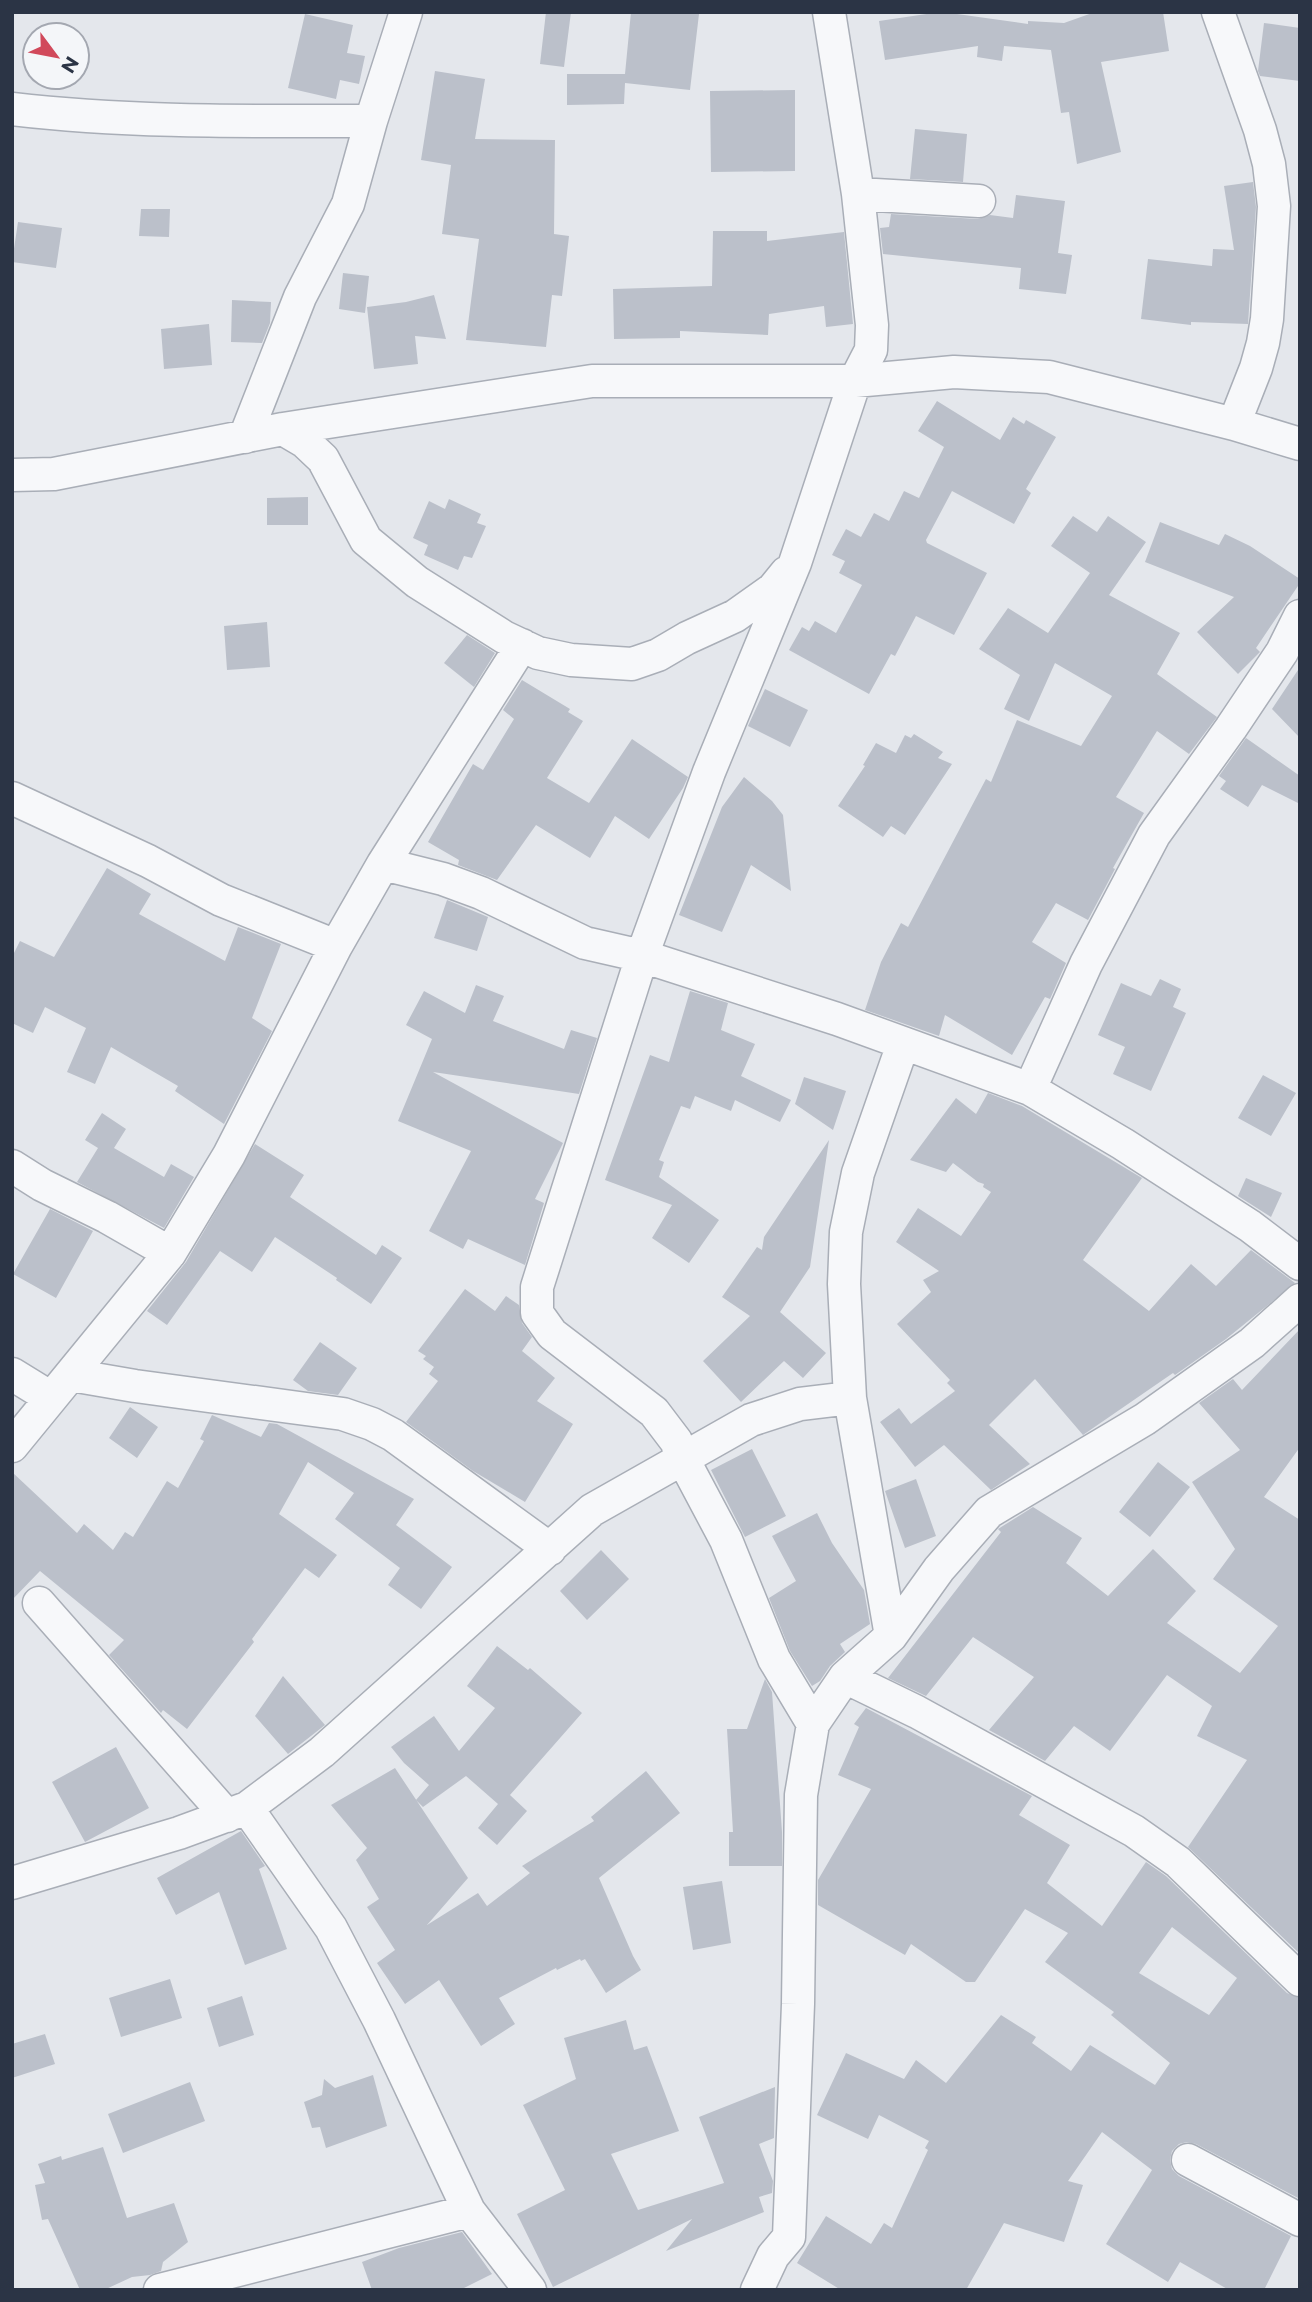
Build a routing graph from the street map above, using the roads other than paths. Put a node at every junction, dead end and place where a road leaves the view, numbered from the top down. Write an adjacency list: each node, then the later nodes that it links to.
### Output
1 (407, 12): 5 (street)
2 (829, 12): 6 (street)
3 (1218, 12): 9 (street)
4 (12, 109): 5 (street)
5 (371, 121): 11 (street)
6 (858, 194): 7 (street); 8 (street)
7 (979, 201)
8 (855, 381): 9 (street); 10 (street); 14 (street)
9 (1234, 424): 12 (street)
10 (283, 429): 11 (street); 16 (street)
11 (245, 437): 13 (street)
12 (1300, 444)
13 (12, 475)
14 (795, 563): 16 (street); 20 (street)
15 (1300, 616): 22 (street)
16 (522, 645): 18 (street)
17 (12, 798): 19 (street)
18 (383, 864): 19 (street); 20 (street)
19 (336, 946): 24 (street)
20 (642, 956): 21 (street); 31 (street)
21 (902, 1044): 22 (street); 29 (street)
22 (1030, 1089): 25 (street)
23 (12, 1166): 24 (street)
24 (170, 1253): 28 (street)
25 (1300, 1264)
26 (1300, 1300): 34 (street)
27 (12, 1374): 28 (street)
28 (61, 1386): 30 (street); 32 (street)
29 (850, 1398): 31 (street); 34 (street)
30 (12, 1446)
31 (683, 1459): 32 (street); 36 (street)
32 (550, 1549): 37 (street)
33 (39, 1603): 37 (street)
34 (891, 1636): 35 (street)
35 (845, 1677): 36 (street); 39 (street)
36 (813, 1724): 45 (street)
37 (237, 1812): 38 (street); 41 (street)
38 (12, 1883)
39 (1300, 1980)
40 (1188, 2160): 42 (street)
41 (469, 2211): 43 (street); 44 (street)
42 (1300, 2220)
43 (160, 2290)
44 (530, 2290)
45 (757, 2290)

